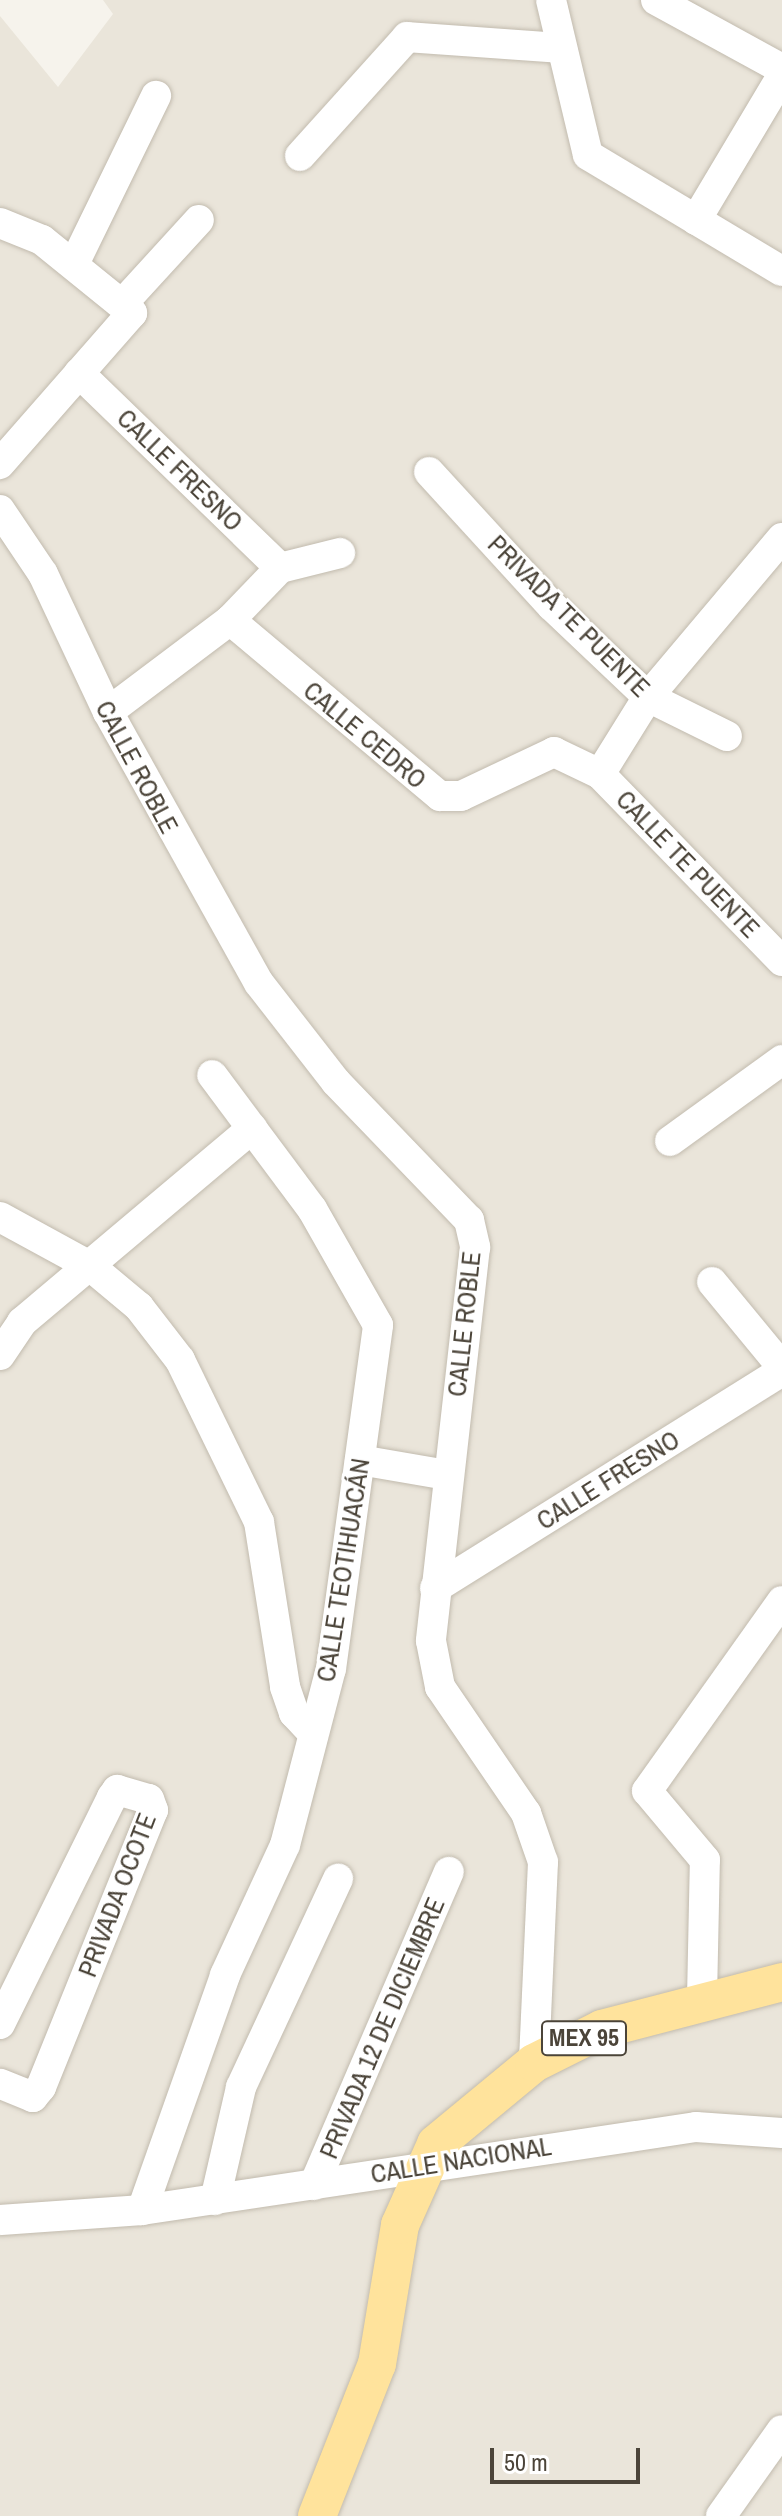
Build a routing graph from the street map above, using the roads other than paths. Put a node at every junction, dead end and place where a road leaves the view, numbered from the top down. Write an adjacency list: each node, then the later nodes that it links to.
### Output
1 (551, 0): 3 (street)
2 (656, 0): 4 (street)
3 (562, 48): 7 (street); 9 (street)
4 (782, 69)
5 (782, 76): 9 (street)
6 (156, 96): 11 (street)
7 (300, 156)
8 (199, 220): 13 (street)
9 (696, 220): 12 (street)
10 (0, 223): 11 (street)
11 (75, 262): 13 (street)
12 (782, 271)
13 (128, 308): 14 (street)
14 (79, 373): 15 (street); 20 (street, CALLE FRESNO)
15 (0, 464)
16 (429, 472): 22 (street, PRIVADA TE PUENTE)
17 (0, 510): 23 (street, CALLE ROBLE)
18 (782, 538): 22 (street, CALLE TE PUENTE)
19 (340, 553): 20 (street)
20 (280, 568): 21 (street)
21 (230, 620): 23 (street); 25 (street, CALLE CEDRO)
22 (648, 697): 24 (street, PRIVADA TE PUENTE); 25 (street, CALLE TE PUENTE)
23 (108, 712): 37 (street, CALLE ROBLE)
24 (727, 736)
25 (600, 774): 26 (street, CALLE TE PUENTE)
26 (782, 961)
27 (782, 1060): 30 (street)
28 (212, 1075): 29 (street, CALLE TEOTIHUACÁN)
29 (252, 1128): 32 (street); 36 (street, CALLE TEOTIHUACÁN)
30 (670, 1141)
31 (0, 1217): 32 (street)
32 (90, 1266): 34 (street); 40 (street)
33 (712, 1282): 35 (street)
34 (0, 1355)
35 (782, 1369): 38 (street, CALLE FRESNO)
36 (360, 1460): 37 (street); 40 (street, CALLE TEOTIHUACÁN)
37 (447, 1475): 38 (street, CALLE ROBLE)
38 (435, 1588): 46 (street, CALLE ROBLE)
39 (782, 1601): 44 (street)
40 (312, 1732): 52 (street, CALLE TEOTIHUACÁN)
41 (449, 1872): 50 (street, PRIVADA 12 DE DICIEMBRE)
42 (338, 1879): 51 (street)
43 (782, 1982): 44 (main road, MEX 95)
44 (702, 1998): 46 (main road, MEX 95)
45 (0, 2024): 47 (street, PRIVADA OCOTE)
46 (534, 2063): 49 (main road, MEX 95)
47 (0, 2084)
48 (782, 2133): 49 (street, CALLE NACIONAL)
49 (423, 2163): 50 (street, CALLE NACIONAL); 55 (main road, MEX 95)
50 (314, 2185): 51 (street, CALLE NACIONAL)
51 (215, 2200): 52 (street, CALLE NACIONAL)
52 (142, 2210): 53 (street, CALLE NACIONAL)
53 (0, 2220)
54 (782, 2430): 56 (street)
55 (317, 2516)
56 (721, 2516)

